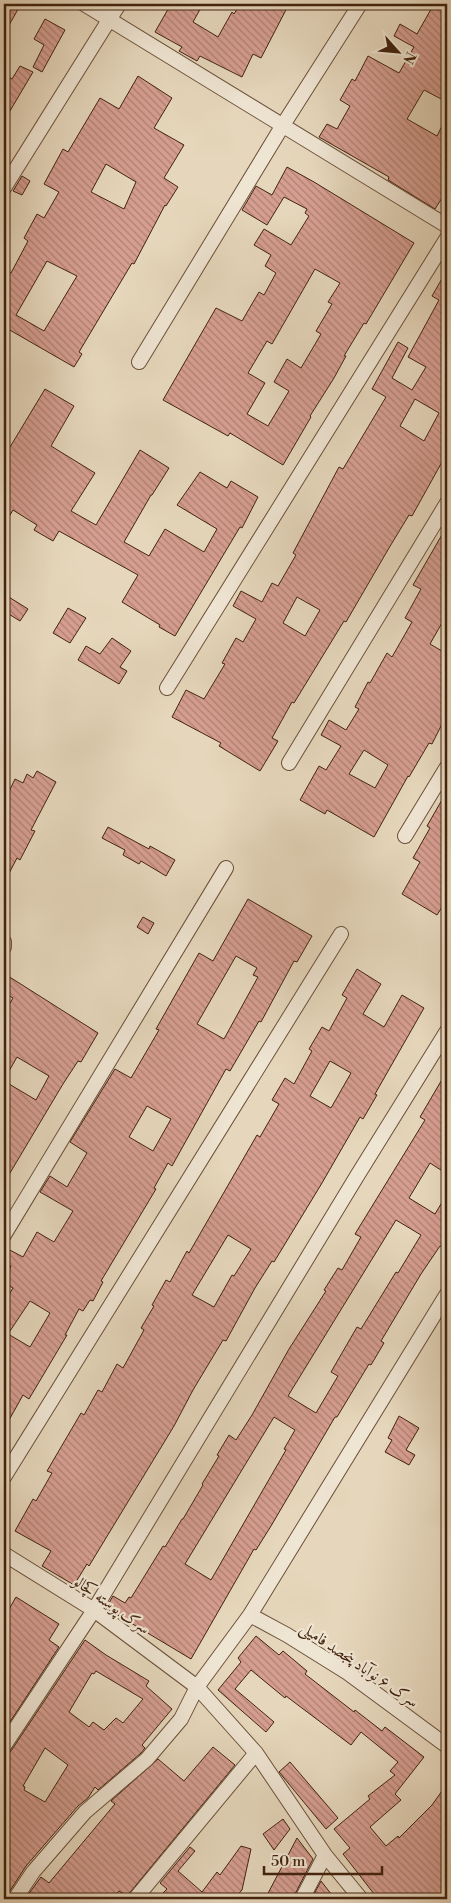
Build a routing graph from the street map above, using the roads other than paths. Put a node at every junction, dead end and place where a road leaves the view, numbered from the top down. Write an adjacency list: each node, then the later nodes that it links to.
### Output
1 (84, 4): 4 (street)
2 (119, 4): 4 (street)
3 (360, 4): 5 (street)
4 (110, 19): 5 (street); 6 (street)
5 (283, 125): 7 (street); 9 (street)
6 (4, 188)
7 (447, 226)
8 (447, 238): 11 (street)
9 (139, 362)
10 (447, 503): 12 (street)
11 (167, 688)
12 (289, 763)
13 (447, 767): 14 (street)
14 (405, 836)
15 (226, 868): 20 (street)
16 (341, 934): 22 (street)
17 (4, 942): 18 (street)
18 (4, 947)
19 (447, 1031): 24 (street)
20 (4, 1235)
21 (447, 1294): 25 (street)
22 (4, 1477)
23 (4, 1554): 24 (street, سرک پوسته کچالو)
24 (94, 1610): 26 (street, سرک پوسته کچالو); 27 (street)
25 (250, 1615): 26 (street); 28 (street, سرک ۶ نوآباد پنجصد فامیلی)
26 (197, 1687): 29 (street, سرک پوسته کچالو); 31 (street)
27 (4, 1746)
28 (447, 1746)
29 (256, 1753): 30 (street, سرک پوسته کچالو); 32 (street)
30 (325, 1855): 33 (street); 34 (street, سرک پوسته کچالو)
31 (15, 1899)
32 (135, 1899)
33 (302, 1899)
34 (361, 1899)

